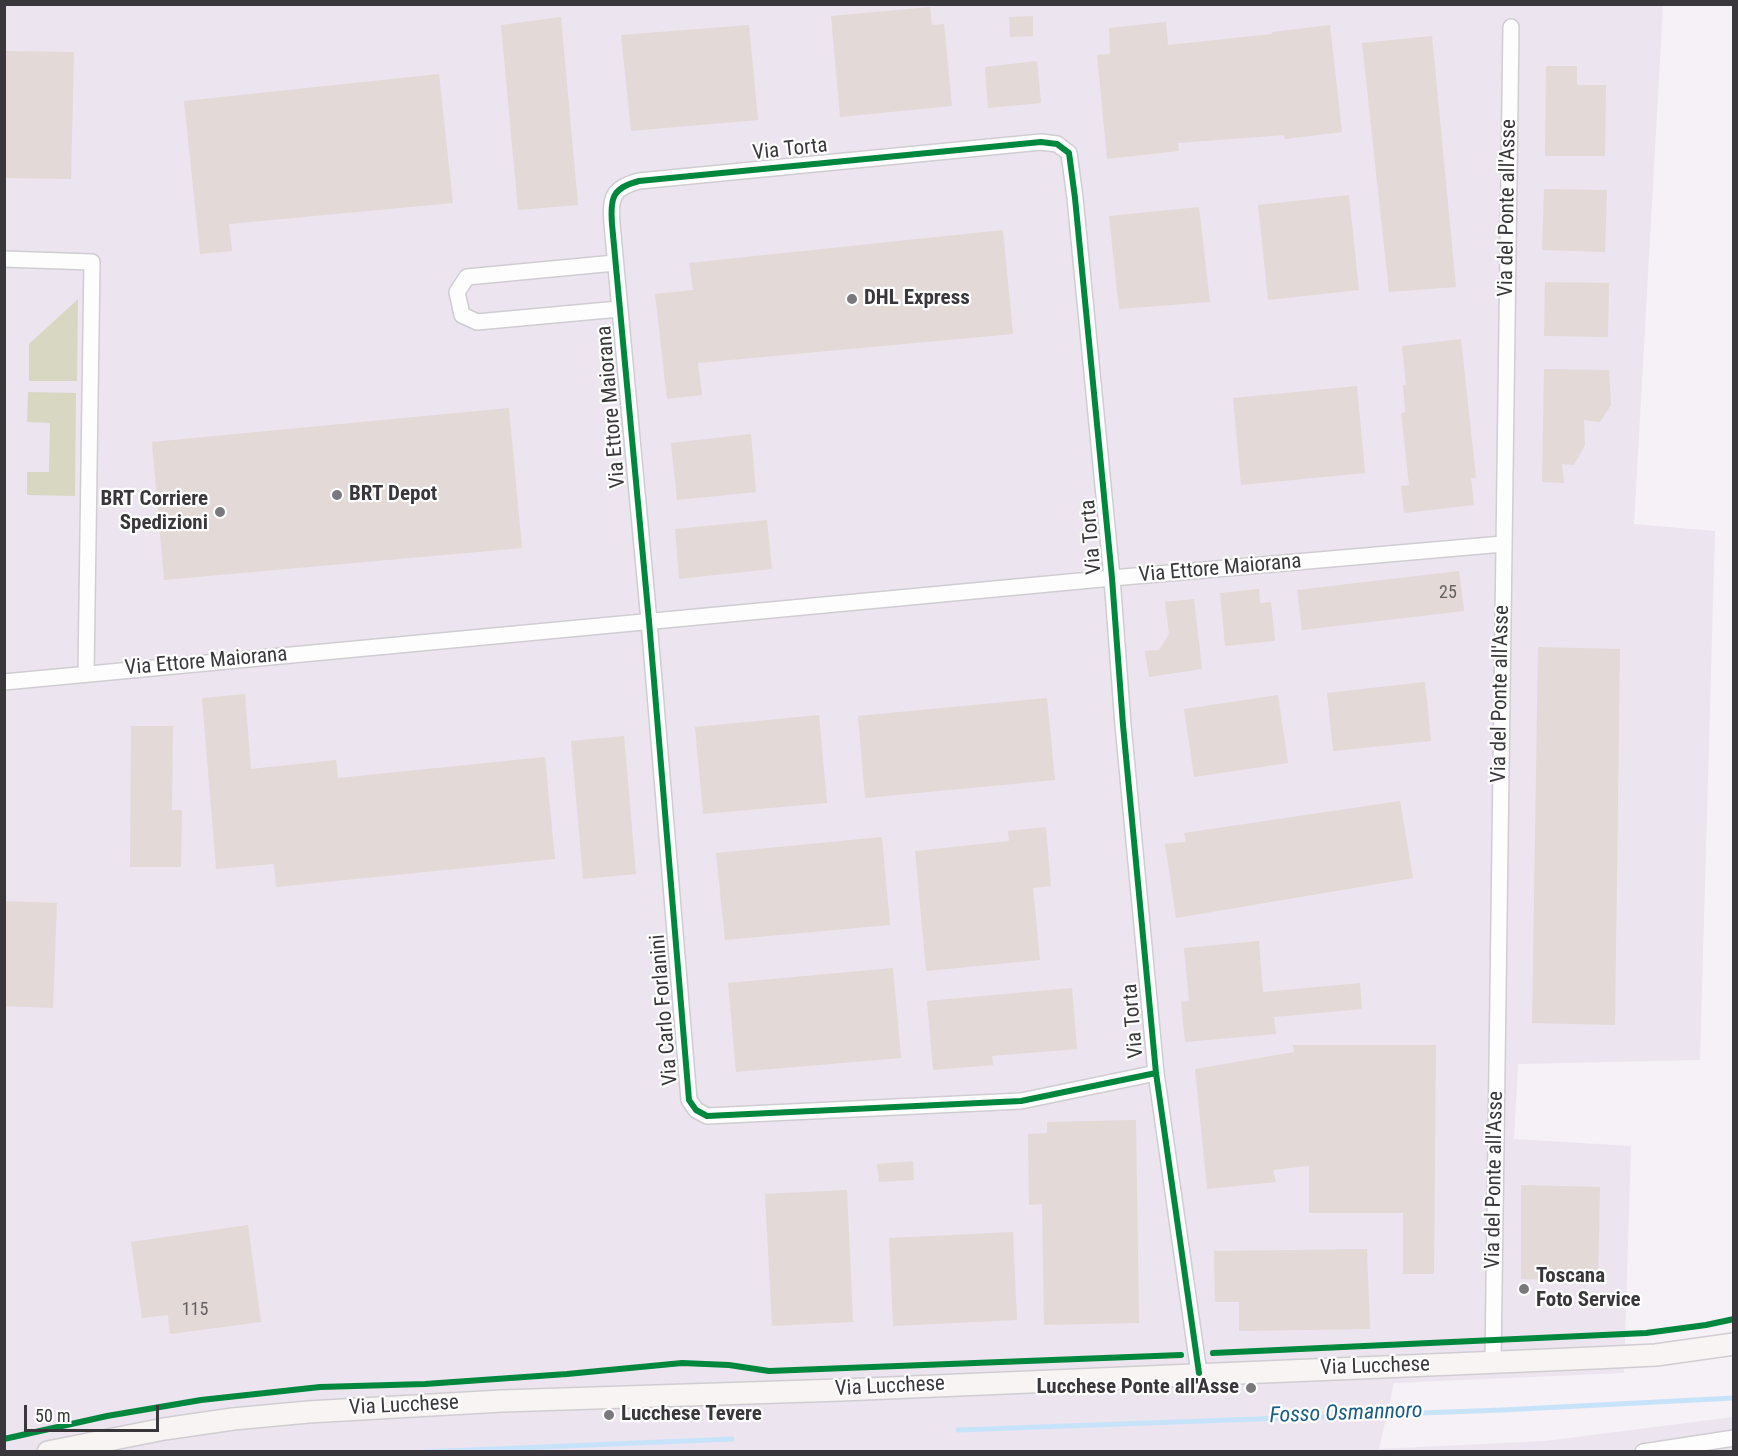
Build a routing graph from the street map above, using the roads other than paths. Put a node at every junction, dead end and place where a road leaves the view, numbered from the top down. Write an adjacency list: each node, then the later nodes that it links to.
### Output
1 (1511, 27): 6 (street, Via del Ponte all'Asse)
2 (617, 191): 4 (street, Via Ettore Maiorana); 7 (street, Via Torta)
3 (4, 259): 9 (street)
4 (615, 263): 5 (street, Via Ettore Maiorana); 5 (street, Via Ettore Maiorana)
5 (619, 309): 8 (street, Via Ettore Maiorana)
6 (1503, 544): 7 (street, Via Ettore Maiorana); 13 (street, Via del Ponte all'Asse)
7 (1112, 578): 8 (street, Via Ettore Maiorana); 11 (street, Via Torta)
8 (649, 621): 9 (street, Via Ettore Maiorana); 11 (street, Via Carlo Forlanini)
9 (86, 674): 10 (street, Via Ettore Maiorana)
10 (4, 682)
11 (1156, 1073): 14 (street, Via Torta)
12 (1734, 1344): 13 (main road, Via Lucchese)
13 (1493, 1362): 14 (main road, Via Lucchese)
14 (1199, 1373): 16 (main road, Via Lucchese)
15 (1733, 1439): 17 (street)
16 (48, 1452)
17 (1642, 1452)

